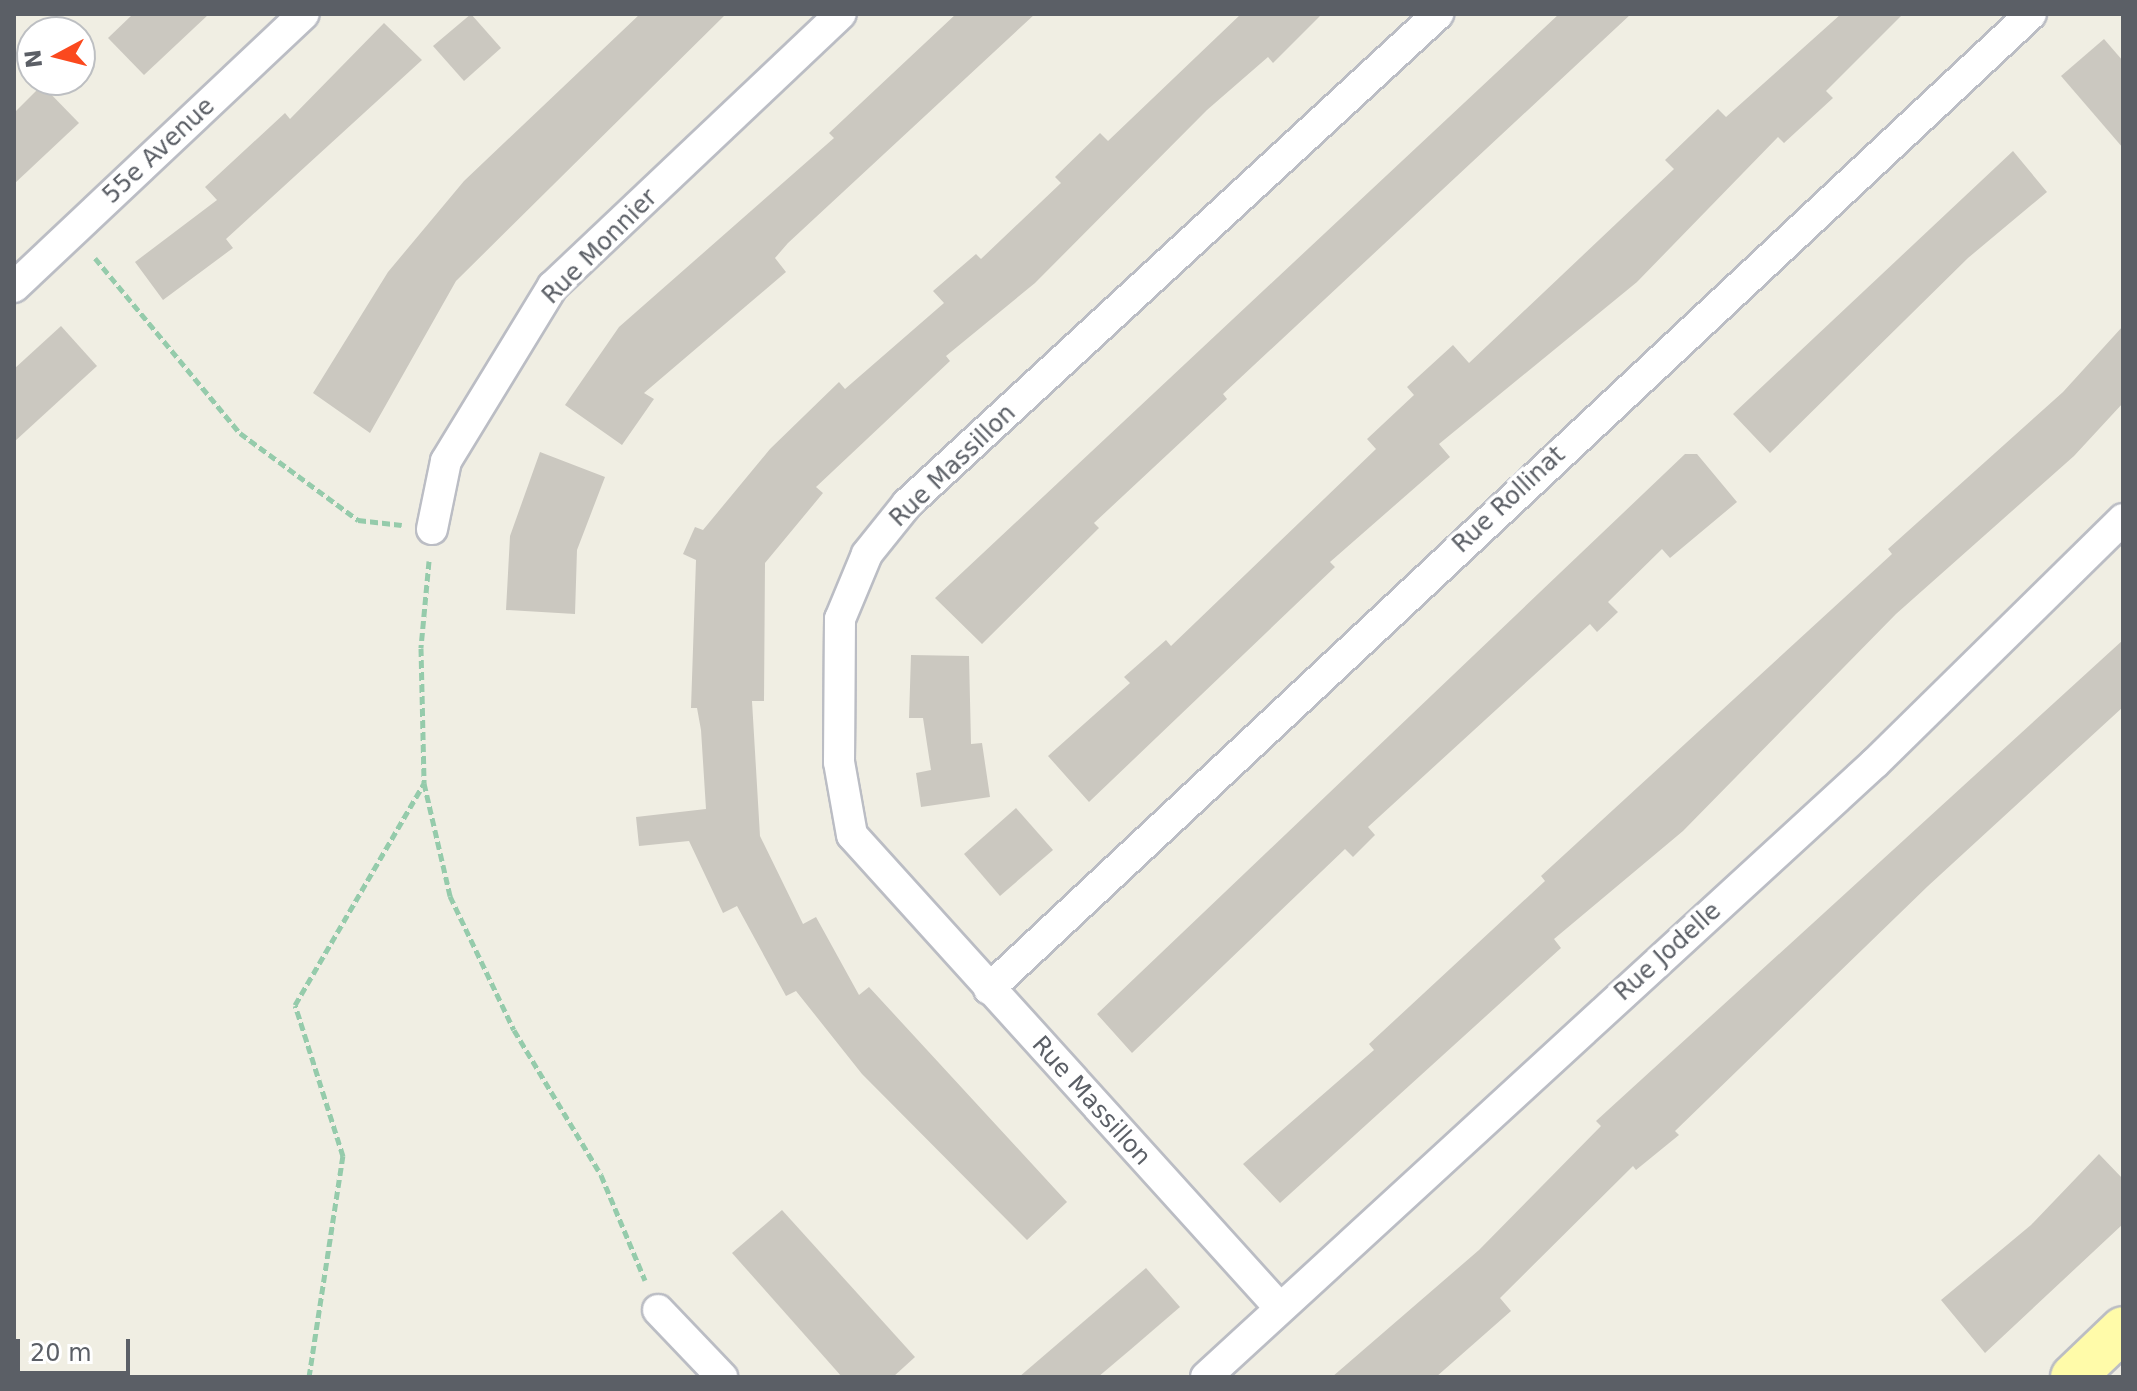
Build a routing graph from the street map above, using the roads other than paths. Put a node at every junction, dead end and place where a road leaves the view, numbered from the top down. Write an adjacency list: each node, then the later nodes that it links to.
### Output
1 (304, 14): 5 (street, 55e Avenue)
2 (841, 14): 7 (street, Rue Monnier)
3 (1438, 14): 8 (street, Rue Massillon)
4 (2031, 14): 8 (street, Rue Rollinat)
5 (14, 287)
6 (2123, 519): 9 (street, Rue Jodelle)
7 (432, 529)
8 (989, 989): 9 (street, Rue Massillon)
9 (1279, 1307): 13 (street, Rue Jodelle)
10 (658, 1310): 12 (street)
11 (2123, 1329): 14 (main road)
12 (722, 1377)
13 (1206, 1377)
14 (2073, 1377)

